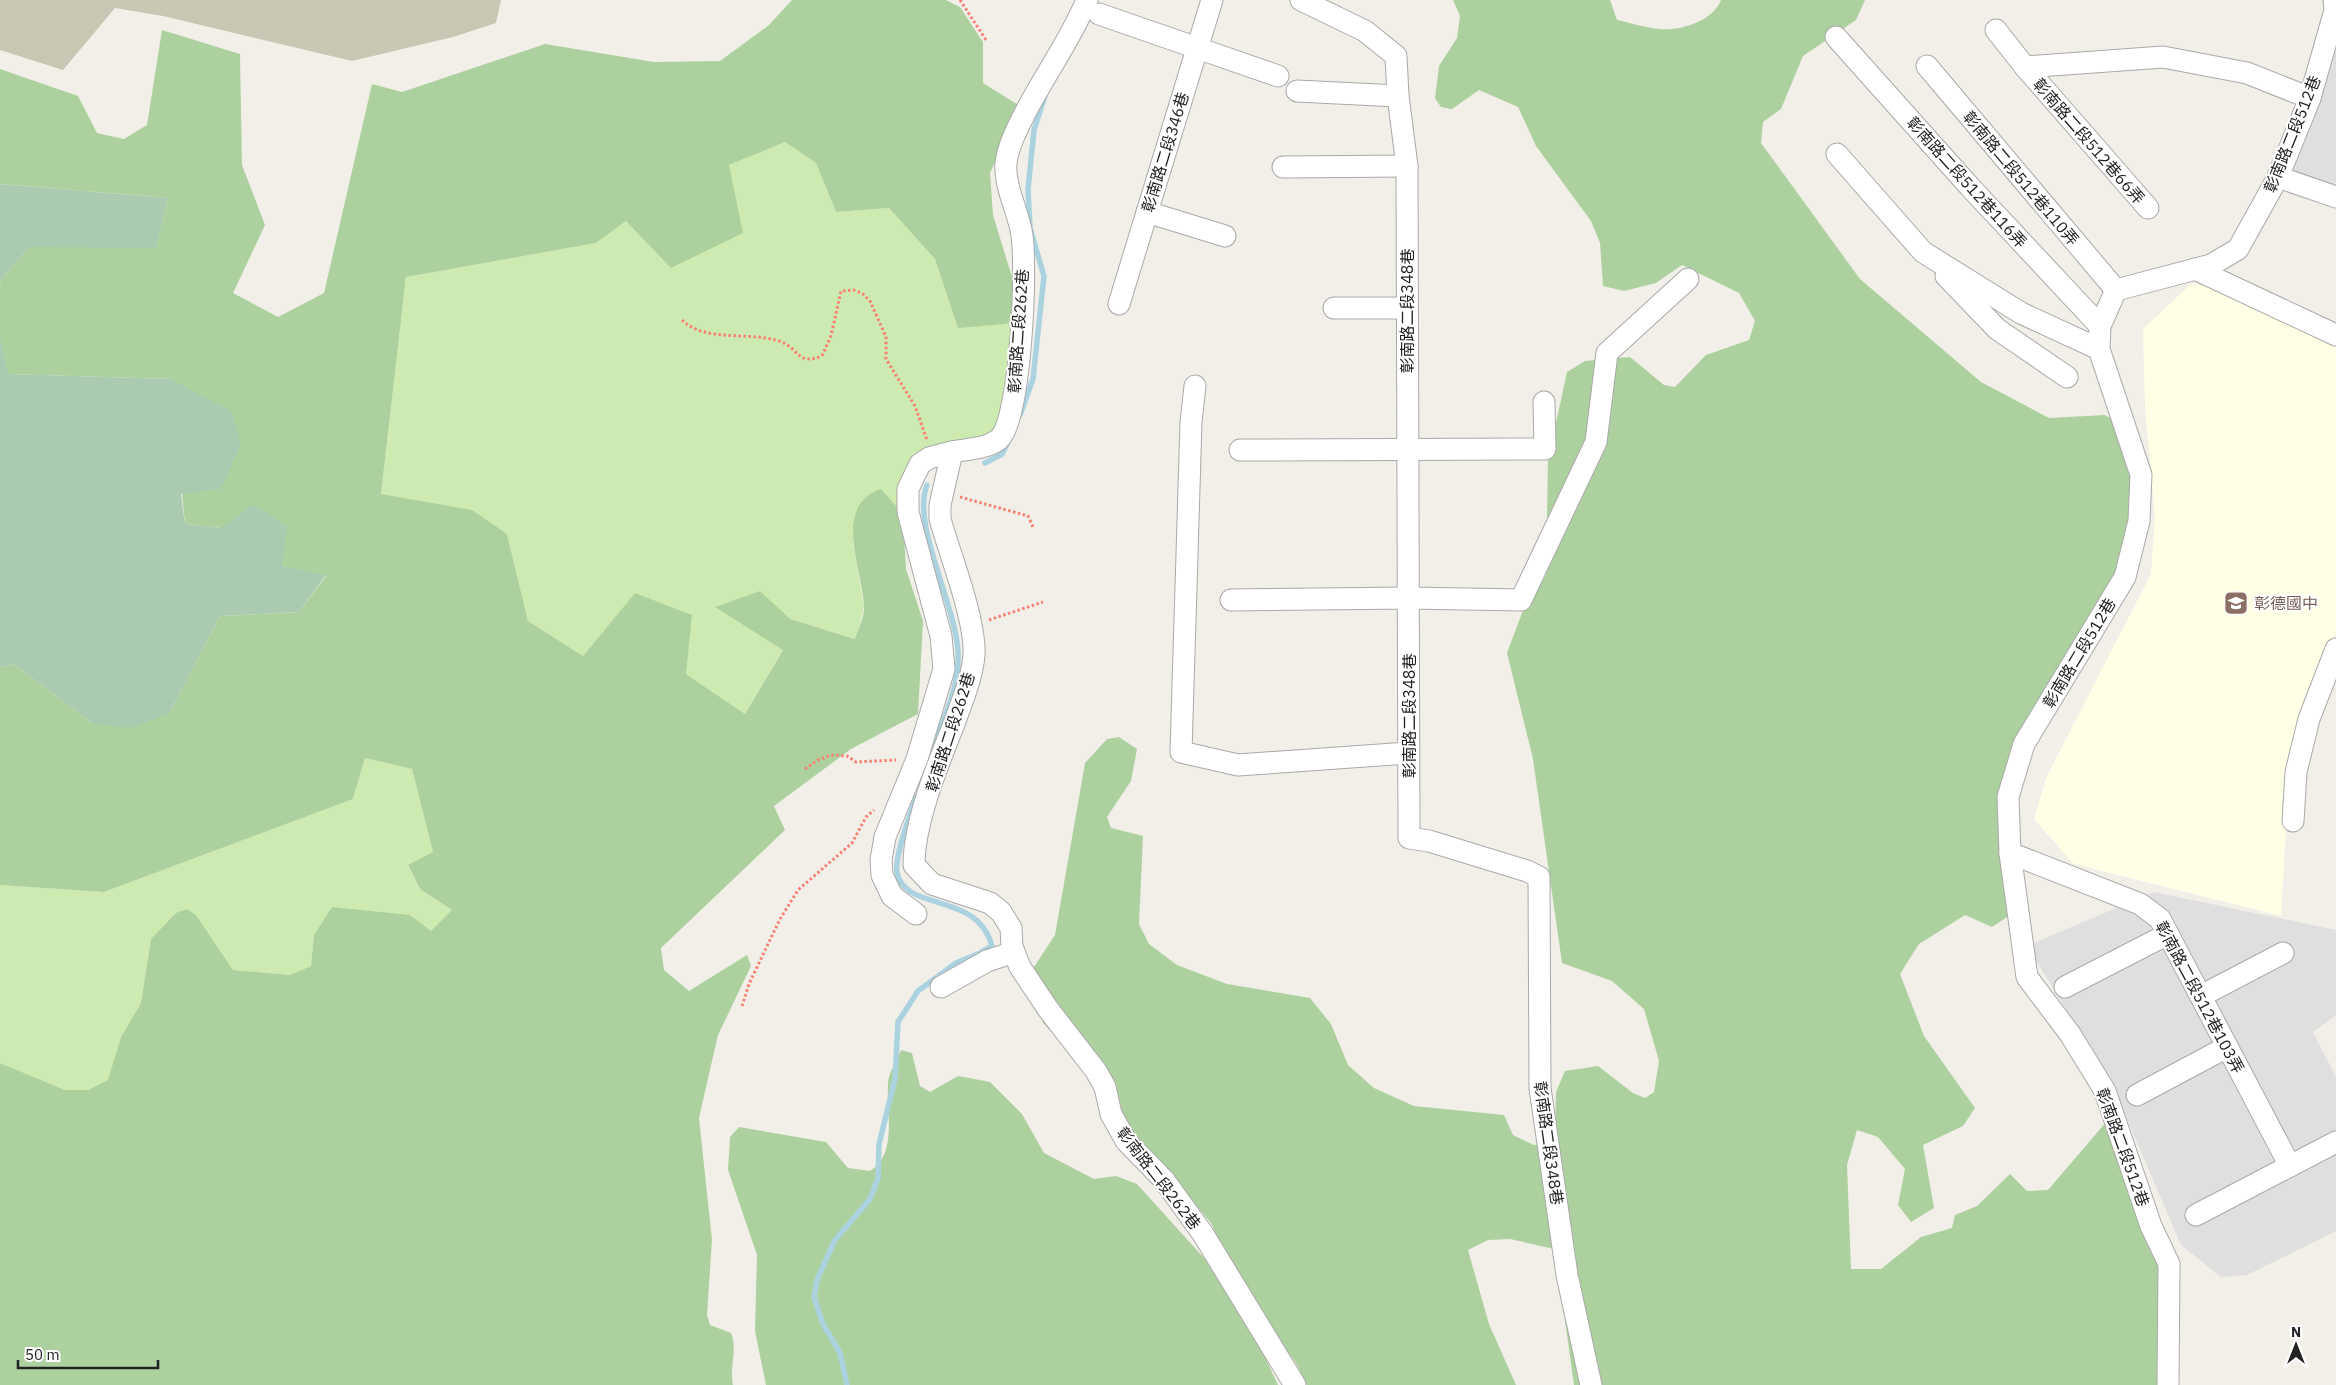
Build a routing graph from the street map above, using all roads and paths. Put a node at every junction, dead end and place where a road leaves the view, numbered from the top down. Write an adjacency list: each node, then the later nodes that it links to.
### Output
1 (960, 0): 8 (path)
2 (1212, 0): 9 (street, 彰南路二段346巷)
3 (1301, 0): 14 (street, 彰南路二段348巷)
4 (1093, 7): 9 (street); 40 (street, 彰南路二段262巷)
5 (2335, 7): 15 (street, 彰南路二段512巷)
6 (1996, 30): 11 (street)
7 (1836, 37): 32 (street, 彰南路二段512巷116弄)
8 (986, 40)
9 (1197, 48): 12 (street); 22 (street, 彰南路二段346巷)
10 (1927, 66): 27 (street, 彰南路二段512巷110弄)
11 (2025, 67): 15 (street, 彰南路二段512巷66弄); 21 (street, 彰南路二段512巷66弄)
12 (1278, 76)
13 (1297, 91): 14 (street)
14 (1398, 96): 17 (street, 彰南路二段348巷)
15 (2310, 98): 19 (street, 彰南路二段512巷)
16 (1838, 154): 24 (street)
17 (1407, 166): 18 (street); 30 (street, 彰南路二段348巷)
18 (1284, 167)
19 (2278, 178): 20 (street); 25 (street, 彰南路二段512巷)
20 (2336, 197)
21 (2148, 208)
22 (1147, 212): 23 (street); 28 (street, 彰南路二段346巷)
23 (1225, 236)
24 (1923, 252): 34 (street); 35 (street)
25 (2195, 269): 27 (street, 彰南路二段512巷); 33 (street)
26 (1688, 279): 44 (street)
27 (2116, 290): 32 (street, 彰南路二段512巷)
28 (1118, 304)
29 (1334, 308): 30 (street)
30 (1407, 308): 38 (street, 彰南路二段348巷)
31 (682, 320): 41 (path)
32 (2100, 326): 34 (street, 彰南路二段512巷)
33 (2336, 335)
34 (2099, 349): 54 (street, 彰南路二段512巷)
35 (2067, 377)
36 (1195, 386): 49 (street)
37 (1544, 402): 38 (street)
38 (1408, 449): 39 (street); 44 (street, 彰南路二段348巷)
39 (1240, 450)
40 (952, 452): 41 (street); 42 (street, 彰南路二段262巷)
41 (929, 458): 50 (street)
42 (943, 491): 43 (path); 47 (street, 彰南路二段262巷)
43 (1034, 529)
44 (1409, 598): 45 (street); 49 (street, 彰南路二段348巷)
45 (1231, 600)
46 (1043, 602): 47 (path)
47 (972, 626): 57 (street, 彰南路二段262巷)
48 (2336, 649): 53 (street)
49 (1408, 752): 69 (street, 彰南路二段348巷)
50 (917, 759): 51 (path); 55 (street)
51 (805, 769)
52 (878, 807): 62 (path)
53 (2293, 821)
54 (2010, 853): 56 (street, 彰南路二段512巷103弄); 70 (street, 彰南路二段512巷)
55 (916, 914)
56 (2168, 934): 60 (street); 61 (street, 彰南路二段512巷103弄)
57 (1014, 952): 59 (street); 68 (street, 彰南路二段262巷)
58 (2283, 953): 61 (street)
59 (941, 987)
60 (2065, 987)
61 (2200, 996): 63 (street, 彰南路二段512巷103弄)
62 (742, 1006)
63 (2227, 1047): 64 (street); 66 (street, 彰南路二段512巷103弄)
64 (2136, 1095)
65 (2336, 1142): 66 (street)
66 (2290, 1166): 67 (street)
67 (2196, 1215)
68 (1295, 1385)
69 (1591, 1385)
70 (2168, 1385)

